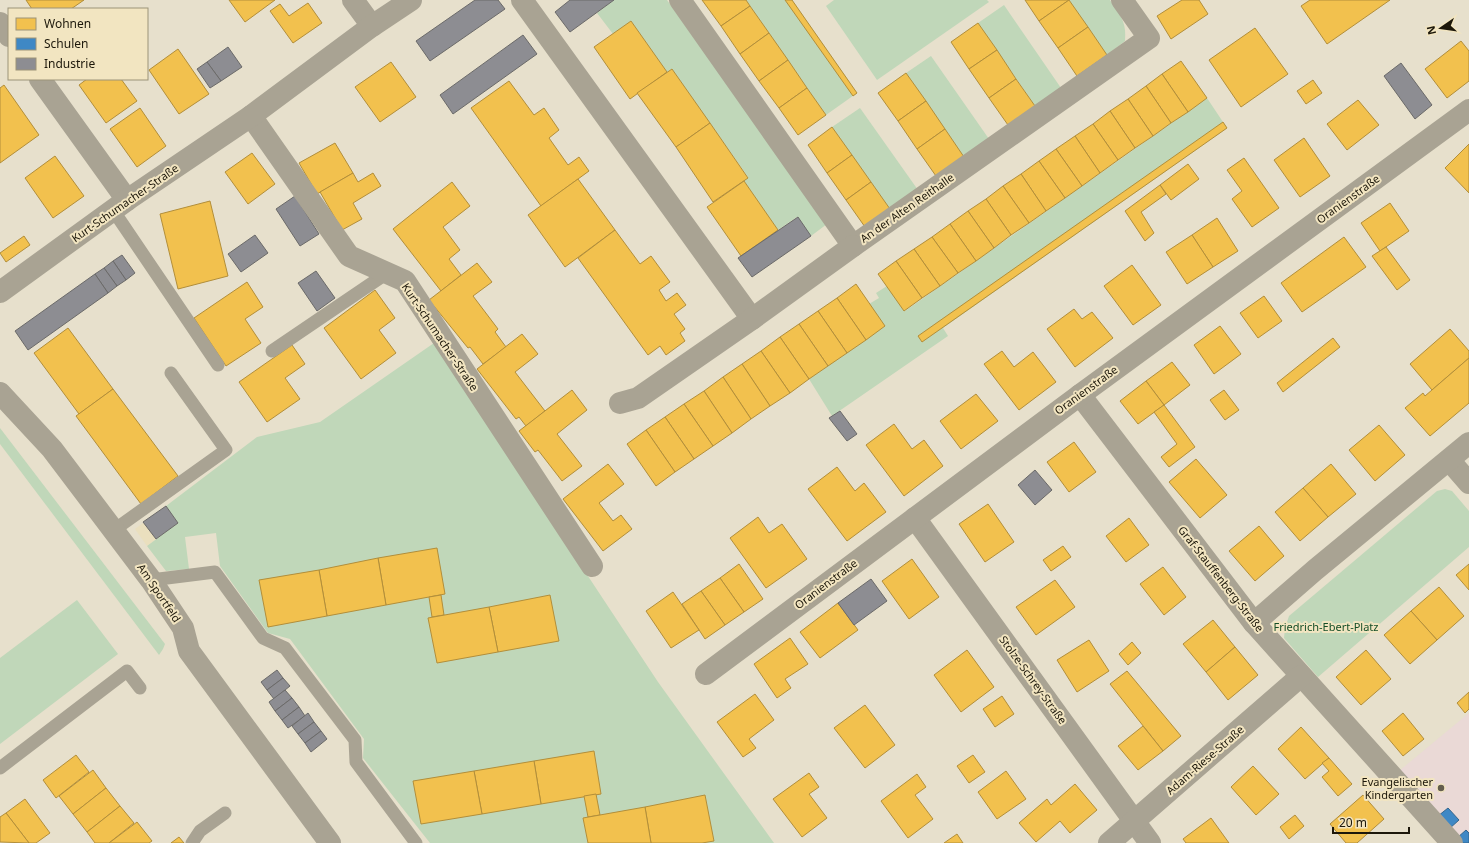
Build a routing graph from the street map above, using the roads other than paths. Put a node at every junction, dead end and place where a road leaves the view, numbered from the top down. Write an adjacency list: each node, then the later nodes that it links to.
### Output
1 (353, 0): 7 (street)
2 (411, 0): 7 (street, Kurt-Schumacher-Straße)
3 (522, 0): 16 (street)
4 (680, 0): 13 (street, An der Alten Reithalle)
5 (1122, 0): 13 (street, An der Alten Reithalle)
6 (0, 23): 8 (street)
7 (372, 26): 11 (street, Kurt-Schumacher-Straße)
8 (8, 35)
9 (41, 80): 12 (street)
10 (1469, 110): 21 (street, Oranienstraße)
11 (251, 116): 12 (street, Kurt-Schumacher-Straße); 14 (street, Kurt-Schumacher-Straße)
12 (120, 205): 15 (street, Kurt-Schumacher-Straße); 18 (lane)
13 (853, 246): 16 (street)
14 (387, 273): 17 (lane); 28 (street, Kurt-Schumacher-Straße)
15 (0, 292)
16 (752, 320): 22 (street)
17 (272, 351)
18 (218, 365)
19 (171, 373): 27 (lane)
20 (0, 394): 27 (street, Am Sportfeld)
21 (1080, 395): 26 (street, Oranienstraße); 30 (street, Graf-Stauffenberg-Straße)
22 (620, 403)
23 (1469, 443): 24 (street)
24 (1449, 460): 25 (street); 30 (street)
25 (1469, 483)
26 (915, 518): 31 (street, Oranienstraße); 36 (street, Stolze-Schrey-Straße)
27 (114, 530): 29 (street, Am Sportfeld)
28 (592, 566)
29 (151, 580): 38 (street, Am Sportfeld); 39 (lane)
30 (1254, 623): 32 (street, Graf-Stauffenberg-Straße)
31 (706, 674)
32 (1301, 676): 36 (street, Adam-Riese-Straße); 42 (street, Graf-Stauffenberg-Straße)
33 (140, 688): 34 (lane)
34 (0, 768)
35 (225, 812): 37 (lane)
36 (1134, 821): 40 (street, Adam-Riese-Straße); 41 (street, Stolze-Schrey-Straße)
37 (192, 843)
38 (330, 843)
39 (416, 843)
40 (1108, 843)
41 (1150, 843)
42 (1452, 843)

